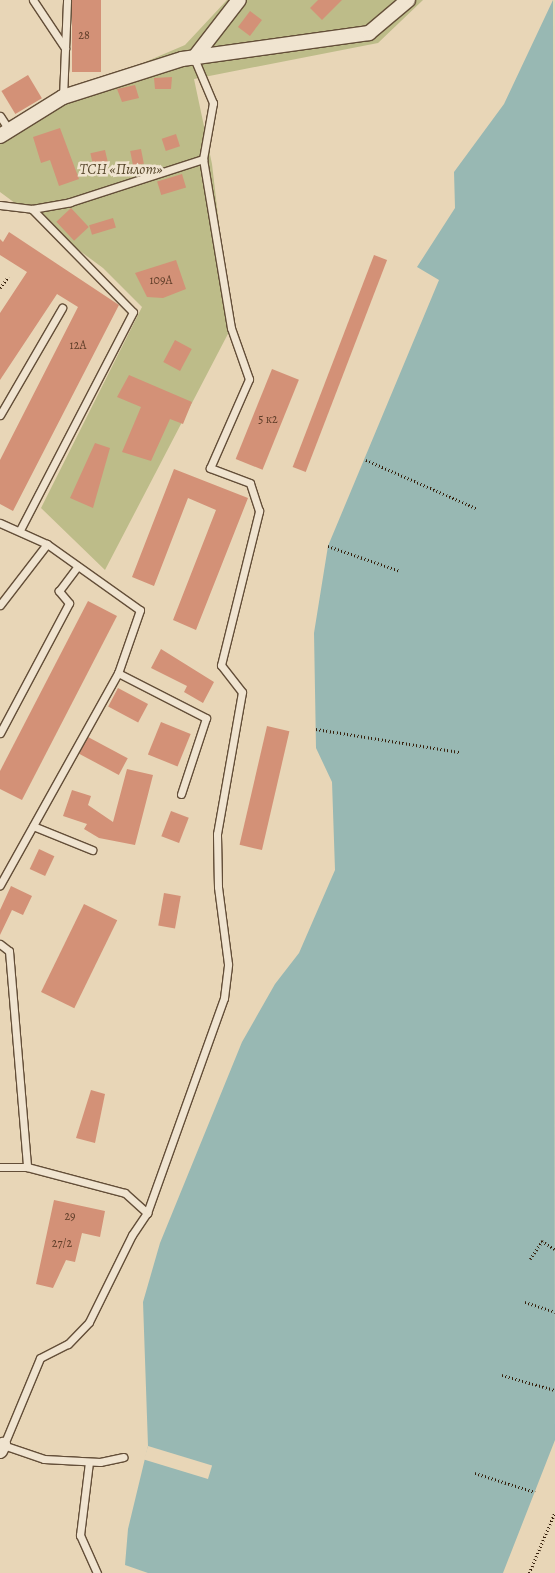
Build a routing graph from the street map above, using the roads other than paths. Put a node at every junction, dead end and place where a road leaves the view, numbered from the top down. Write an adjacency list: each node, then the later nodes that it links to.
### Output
1 (33, 0): 5 (lane)
2 (67, 0): 5 (lane)
3 (239, 0): 6 (street)
4 (408, 0): 6 (street)
5 (65, 48): 7 (lane)
6 (194, 58): 7 (street); 10 (lane)
7 (63, 97): 9 (street)
8 (0, 116): 9 (lane)
9 (4, 133)
10 (203, 159): 12 (lane); 29 (lane)
11 (0, 205): 12 (lane)
12 (32, 209): 16 (lane)
13 (62, 308): 14 (lane)
14 (0, 415)
15 (0, 522): 16 (lane)
16 (20, 530): 17 (lane)
17 (47, 544): 18 (lane); 19 (lane)
18 (78, 566): 20 (lane); 21 (lane)
19 (0, 605)
20 (118, 673): 22 (lane); 23 (lane)
21 (0, 733)
22 (181, 794)
23 (33, 826): 24 (lane); 25 (lane)
24 (92, 850)
25 (0, 884)
26 (0, 944): 28 (lane)
27 (0, 1167): 28 (lane)
28 (28, 1168): 29 (lane)
29 (147, 1213): 30 (lane)
30 (1, 1450): 32 (lane)
31 (123, 1457): 32 (lane)
32 (89, 1462): 33 (lane)
33 (97, 1573)

